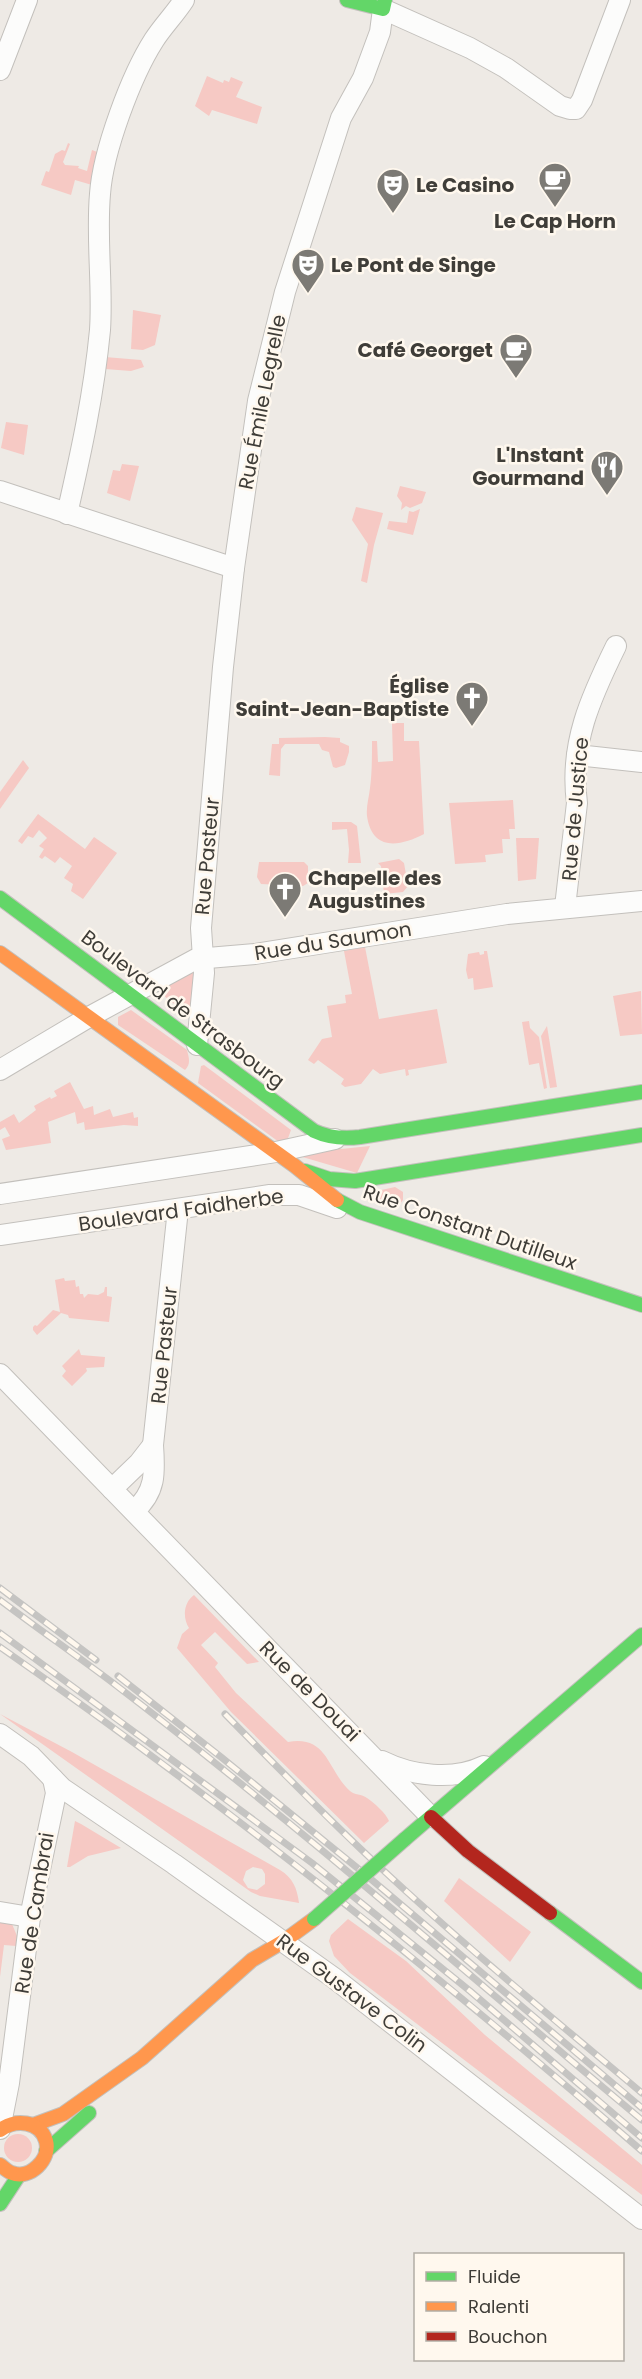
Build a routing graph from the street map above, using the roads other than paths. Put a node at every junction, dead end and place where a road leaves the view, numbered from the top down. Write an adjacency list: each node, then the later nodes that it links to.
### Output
1 (27, 0): 6 (street)
2 (347, 0): 5 (main road)
3 (620, 0): 5 (street)
4 (181, 4): 8 (street)
5 (384, 5): 9 (street, Rue Émile Legrelle)
6 (0, 70)
7 (0, 492): 8 (street)
8 (67, 514): 9 (street)
9 (234, 568): 11 (street, Rue Émile Legrelle)
10 (616, 646): 12 (street, Rue de Justice)
11 (223, 667): 18 (street, Rue Pasteur)
12 (577, 755): 13 (street); 16 (street, Rue de Justice)
13 (642, 762)
14 (0, 898): 19 (main road, Boulevard de Strasbourg)
15 (642, 901): 16 (street, Rue du Saumon)
16 (565, 907): 18 (street, Rue du Saumon)
17 (0, 954): 20 (main road)
18 (203, 957): 19 (street); 21 (street, Rue Pasteur)
19 (130, 994): 20 (street); 21 (main road, Boulevard de Strasbourg)
20 (89, 1017): 22 (street); 26 (main road)
21 (197, 1045): 25 (main road, Boulevard de Strasbourg)
22 (0, 1070)
23 (642, 1092): 25 (main road)
24 (642, 1135): 27 (main road, Boulevard Faidherbe)
25 (342, 1139): 26 (street)
26 (276, 1152): 27 (main road); 28 (street)
27 (295, 1166): 30 (main road, Rue Constant Dutilleux)
28 (0, 1194)
29 (178, 1209): 30 (street, Boulevard Faidherbe); 31 (street, Boulevard Faidherbe); 34 (street, Rue Pasteur)
30 (360, 1212): 32 (main road, Rue Constant Dutilleux)
31 (0, 1235)
32 (642, 1305)
33 (0, 1374): 35 (street, Rue de Douai)
34 (153, 1445): 35 (street); 36 (street, Rue Pasteur)
35 (112, 1489): 36 (street, Rue de Douai)
36 (134, 1512): 39 (street, Rue de Douai)
37 (642, 1635): 40 (main road)
38 (0, 1734): 41 (street, Rue Gustave Colin)
39 (377, 1759): 40 (street); 42 (street, Rue de Douai)
40 (499, 1759): 42 (main road)
41 (53, 1779): 44 (street, Rue de Cambrai); 45 (street, Rue Gustave Colin)
42 (431, 1817): 45 (main road, bridge); 46 (main road, Rue de Douai)
43 (0, 1912): 44 (street)
44 (30, 1917): 48 (street, Rue de Cambrai)
45 (284, 1941): 47 (main road); 55 (street, Rue Gustave Colin)
46 (642, 1982)
47 (142, 2058): 49 (main road); 51 (main road)
48 (9, 2083): 49 (street); 50 (street, Rue de Cambrai)
49 (30, 2123): 50 (main road); 51 (main road)
50 (0, 2129)
51 (46, 2151): 53 (main road)
52 (0, 2165): 53 (main road)
53 (19, 2175): 54 (main road)
54 (0, 2204)
55 (642, 2218)

